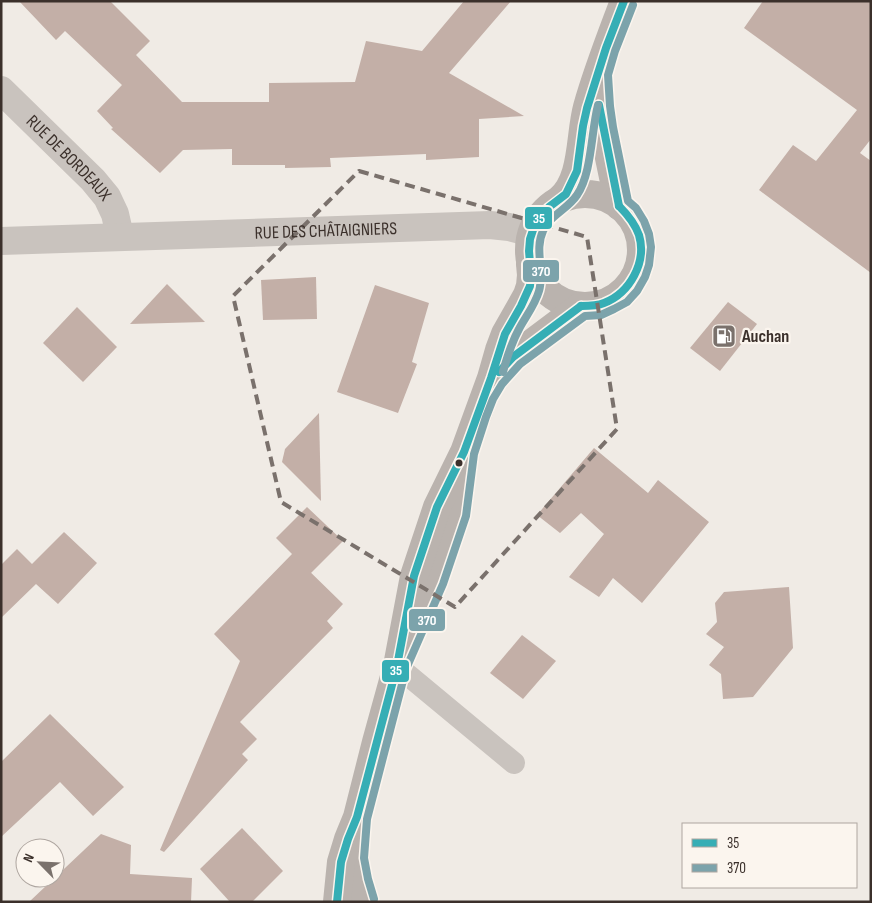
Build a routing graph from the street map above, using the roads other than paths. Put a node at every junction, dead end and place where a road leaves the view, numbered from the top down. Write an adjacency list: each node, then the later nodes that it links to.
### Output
1 (624, 1): 2 (main road)
2 (598, 74): 4 (main road); 5 (main road)
3 (1, 90): 7 (street, RUE DE BORDEAUX)
4 (560, 200): 5 (main road); 6 (main road)
5 (619, 206): 10 (main road)
6 (532, 233): 7 (street, RUE DES CHÂTAIGNIERS); 9 (main road)
7 (120, 236): 8 (street, RUE DES CHÂTAIGNIERS)
8 (1, 241)
9 (530, 264): 10 (main road); 11 (main road)
10 (580, 306): 11 (main road)
11 (484, 395): 12 (main road)
12 (398, 666): 13 (lane); 14 (main road)
13 (514, 762)
14 (357, 817): 15 (main road); 16 (main road)
15 (337, 902)
16 (365, 902)

